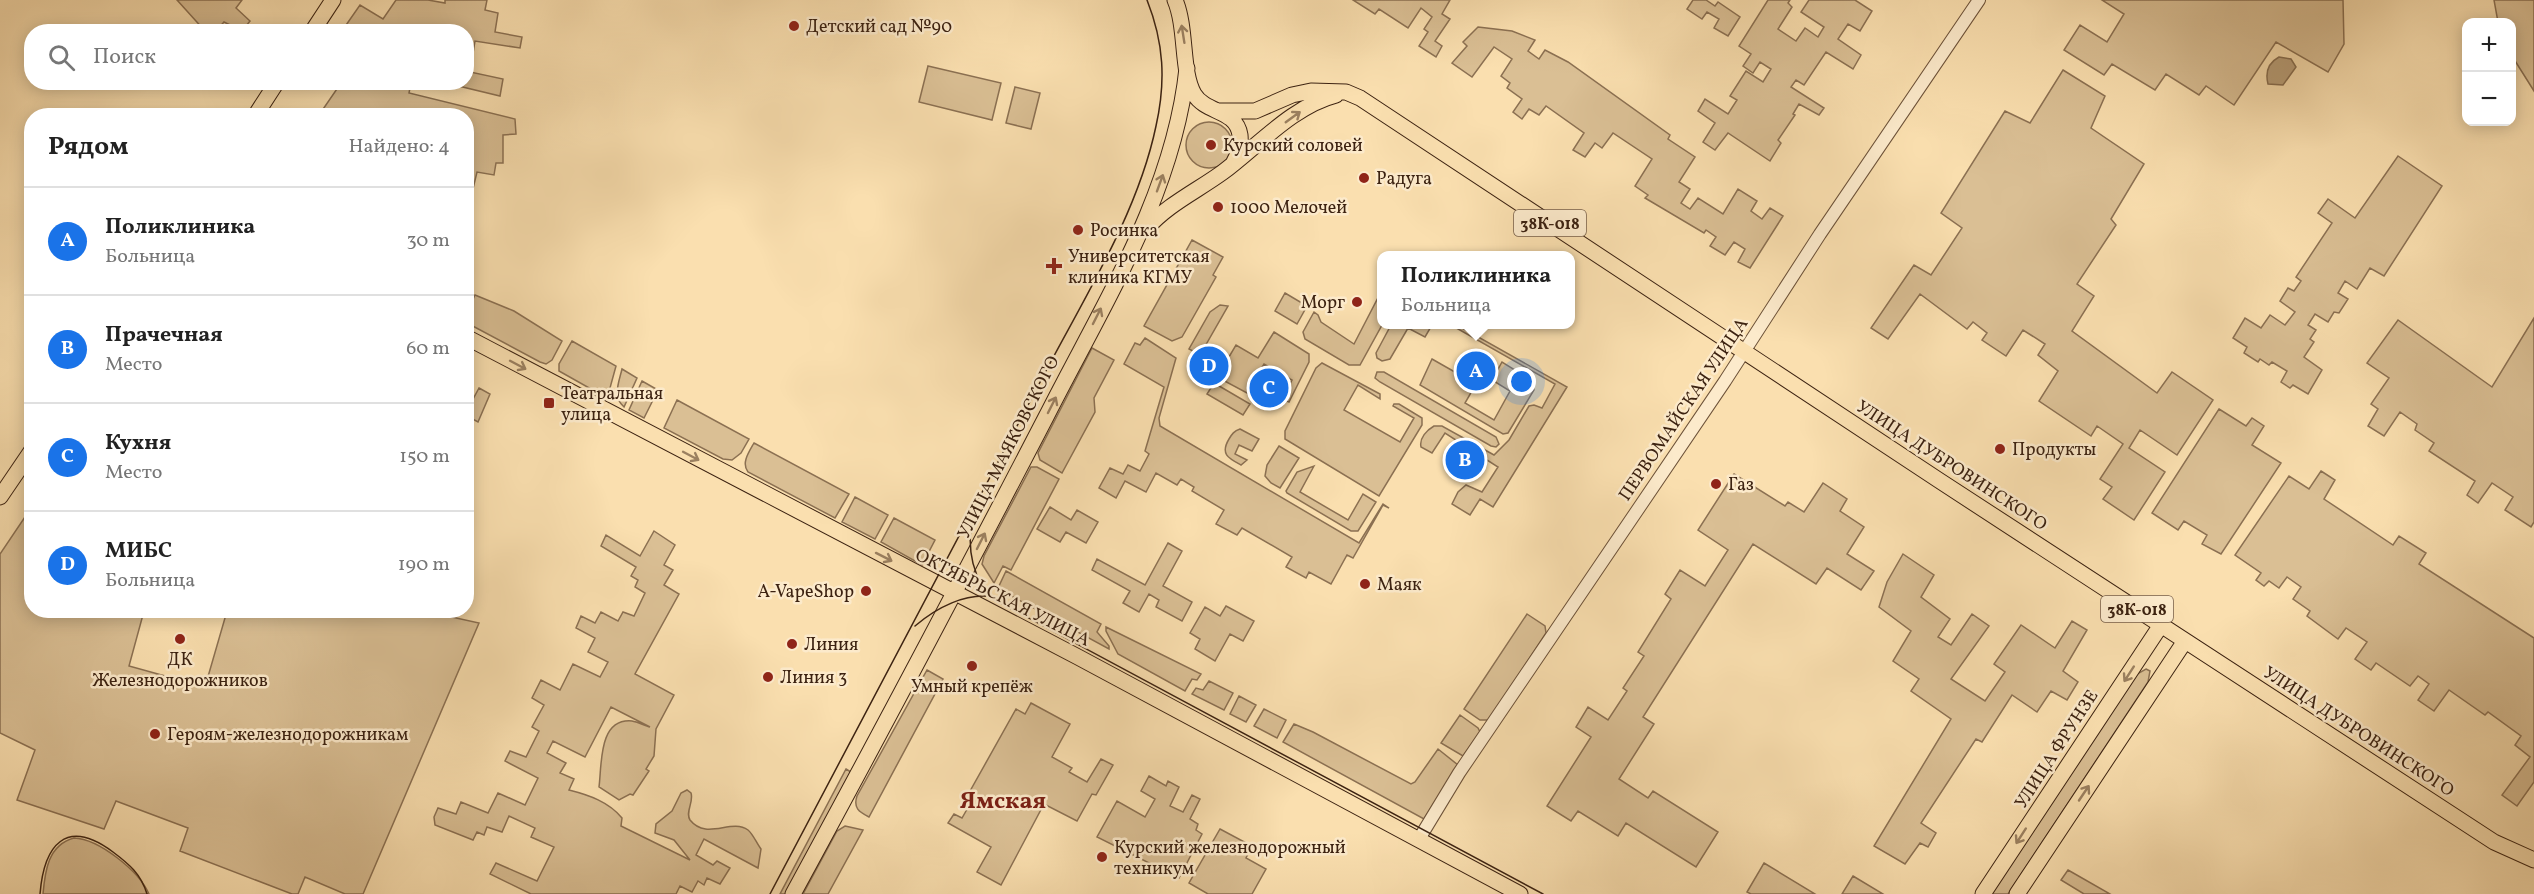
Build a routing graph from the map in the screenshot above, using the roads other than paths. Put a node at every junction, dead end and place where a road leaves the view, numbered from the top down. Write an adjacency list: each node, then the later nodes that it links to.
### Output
1 (333, 0): 4 (main road)
2 (1175, 0): 5 (main road, one-way to 2)
3 (1979, 0): 13 (street, ПЕРВОМАЙСКАЯ УЛИЦА)
4 (317, 24)
5 (1187, 68): 9 (main road); 11 (main road, УЛИЦА МАЯКОВСКОГО, one-way to 5)
6 (272, 90): 8 (main road)
7 (1354, 95): 9 (main road); 10 (main road, one-way to 7); 13 (main road, УЛИЦА ДУБРОВИНСКОГО / 38К-018)
8 (260, 108)
9 (1219, 111): 10 (main road)
10 (1230, 166): 11 (main road)
11 (1138, 237): 16 (main road, УЛИЦА МАЯКОВСКОГО, one-way to 11)
12 (474, 341): 16 (main road, ОКТЯБРЬСКАЯ УЛИЦА, one-way to 16)
13 (1744, 352): 17 (main road, УЛИЦА ДУБРОВИНСКОГО / 38К-018); 19 (street, ПЕРВОМАЙСКАЯ УЛИЦА)
14 (24, 462): 15 (main road)
15 (0, 497)
16 (954, 593): 19 (main road, ОКТЯБРЬСКАЯ УЛИЦА); 21 (main road, УЛИЦА МАЯКОВСКОГО)
17 (2161, 625): 18 (main road, УЛИЦА ДУБРОВИНСКОГО / 38К-018); 23 (main road, УЛИЦА ФРУНЗЕ, one-way to 23)
18 (2185, 641): 20 (main road, УЛИЦА ДУБРОВИНСКОГО / 38К-018); 24 (main road, one-way to 18)
19 (1419, 839): 22 (main road, ОКТЯБРЬСКАЯ УЛИЦА)
20 (2534, 860)
21 (793, 894)
22 (1520, 894)
23 (1983, 894)
24 (2017, 894)

